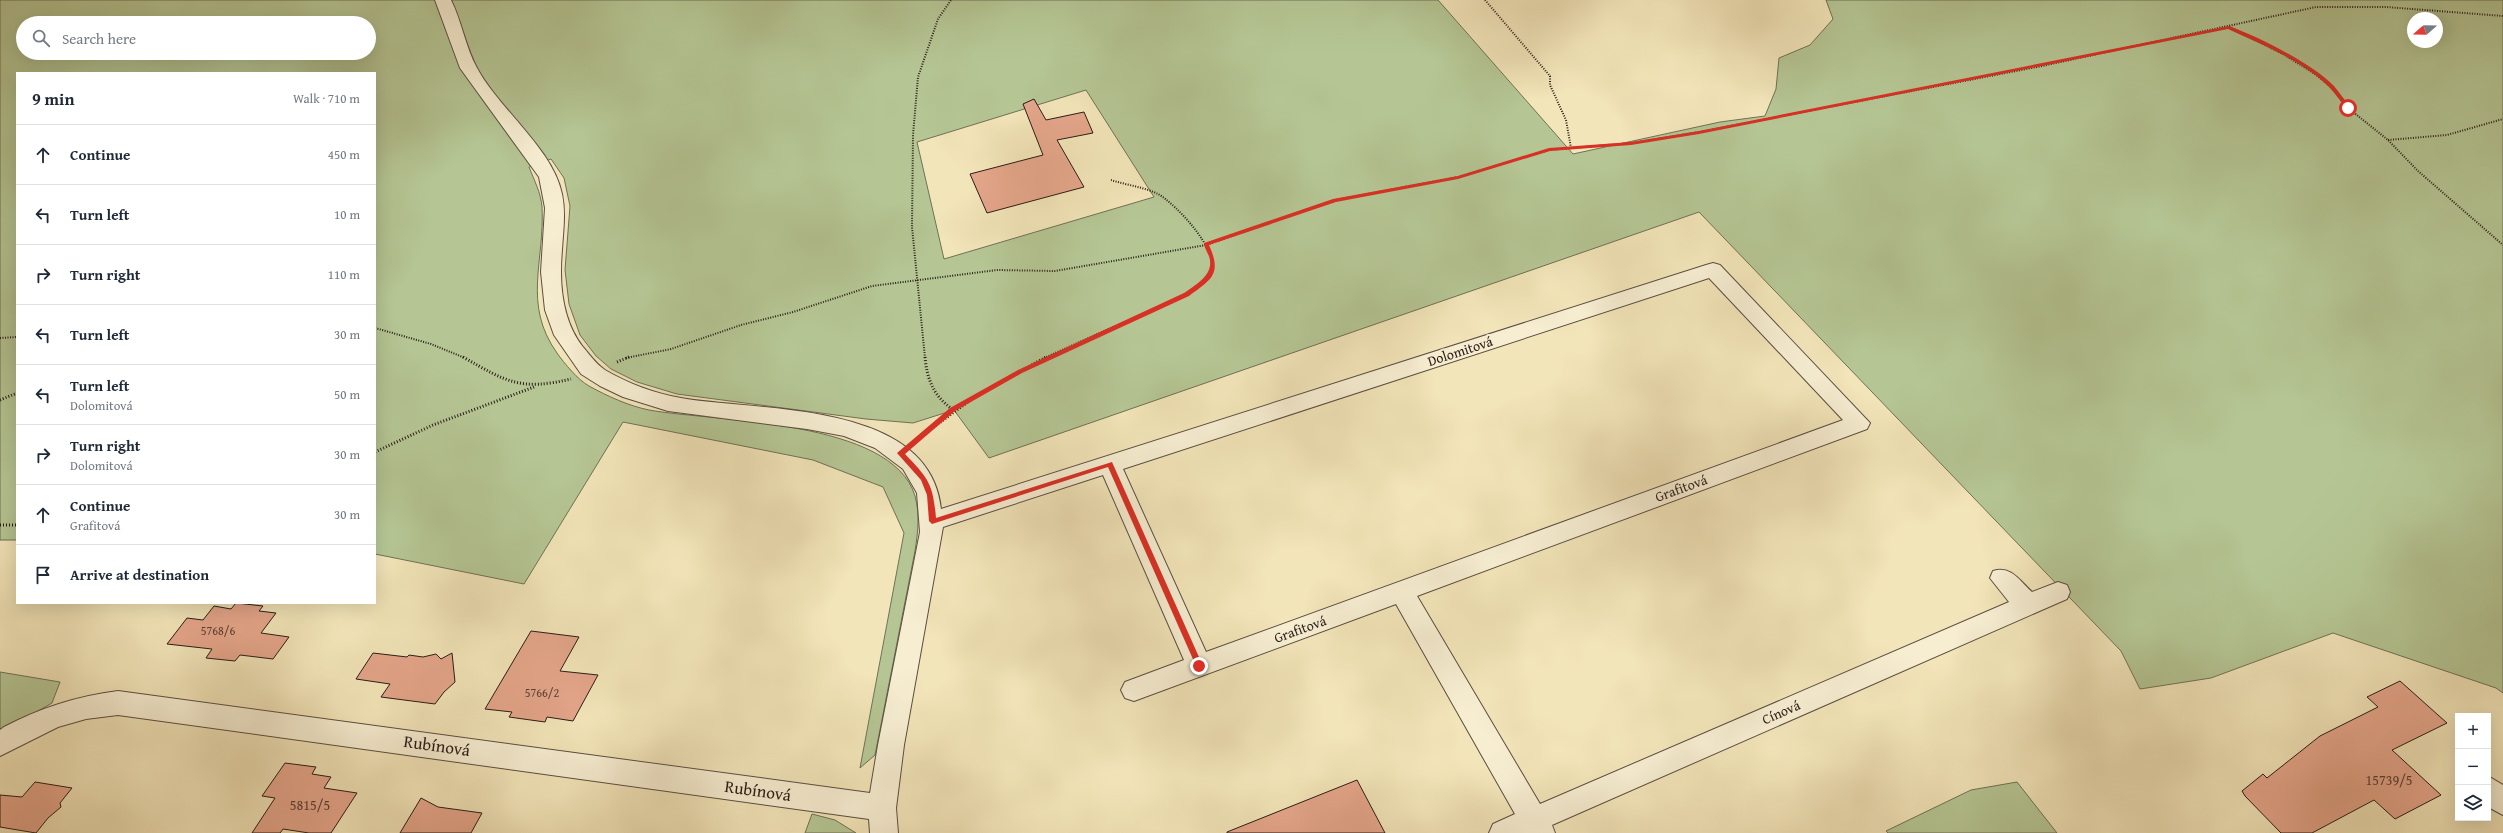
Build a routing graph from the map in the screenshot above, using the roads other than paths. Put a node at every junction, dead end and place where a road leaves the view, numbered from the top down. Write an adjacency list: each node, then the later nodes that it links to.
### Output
1 (443, 0): 4 (street)
2 (1784, 344): 3 (street, Dolomitová); 6 (street, Grafitová)
3 (1110, 464): 4 (street, Dolomitová); 9 (street)
4 (932, 521): 14 (street)
5 (2002, 578): 8 (street)
6 (1401, 591): 9 (street, Grafitová); 15 (street)
7 (2058, 592): 8 (street, Cínová)
8 (2028, 605): 15 (street, Cínová)
9 (1199, 666): 10 (street, Grafitová)
10 (1134, 690)
11 (0, 744): 14 (street, Rubínová)
12 (2491, 792): 13 (street)
13 (2503, 802)
14 (883, 820)
15 (1537, 826): 16 (street, Cínová)
16 (1503, 833)

